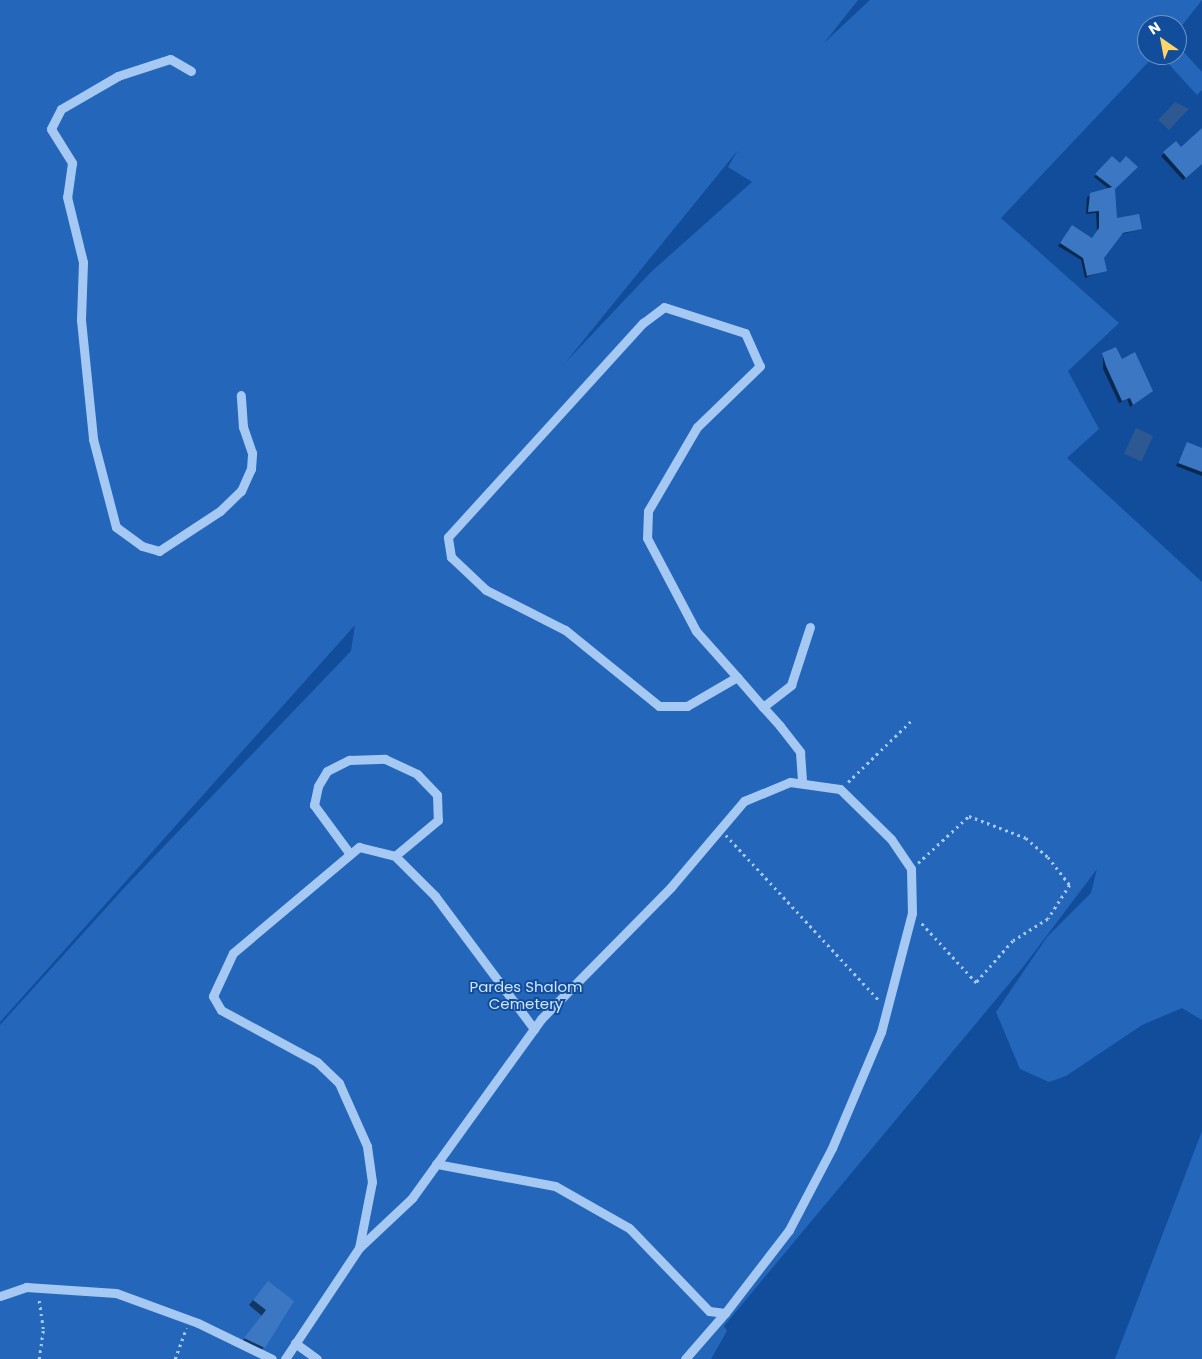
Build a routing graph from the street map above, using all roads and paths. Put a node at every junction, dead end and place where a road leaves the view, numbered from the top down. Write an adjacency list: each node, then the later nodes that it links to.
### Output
1 (191, 71): 2 (lane)
2 (241, 395)
3 (810, 627): 5 (lane)
4 (737, 678): 4 (lane); 5 (lane)
5 (764, 707): 7 (lane)
6 (912, 720): 8 (path)
7 (802, 783): 8 (lane); 9 (lane)
8 (840, 789): 12 (lane)
9 (720, 829): 14 (path); 15 (lane)
10 (350, 854): 11 (lane); 11 (lane); 17 (lane)
11 (395, 856): 15 (lane)
12 (911, 869): 13 (lane); 13 (path)
13 (912, 913): 14 (lane)
14 (887, 1008): 20 (lane)
15 (534, 1029): 16 (lane)
16 (436, 1164): 17 (lane); 20 (lane)
17 (359, 1248): 22 (lane)
18 (38, 1287): 19 (lane); 21 (lane); 23 (path)
19 (0, 1296)
20 (725, 1312): 28 (lane)
21 (190, 1320): 24 (path); 25 (lane)
22 (295, 1342): 26 (lane); 27 (lane)
23 (39, 1359)
24 (175, 1359)
25 (272, 1359)
26 (284, 1359)
27 (317, 1359)
28 (685, 1359)

